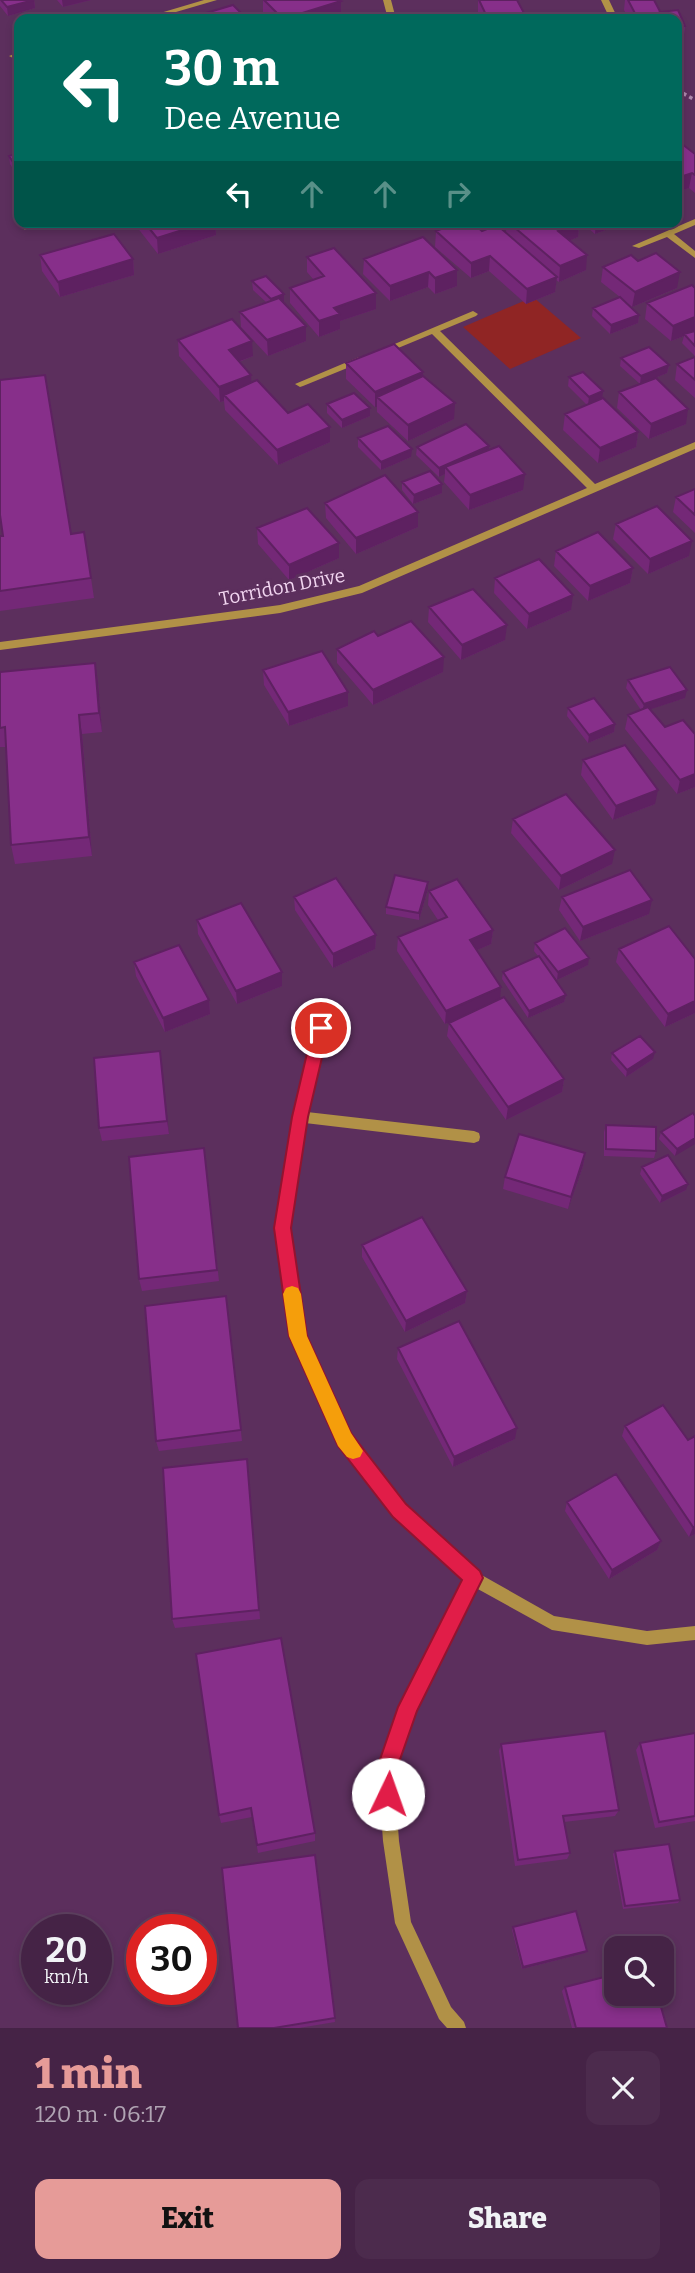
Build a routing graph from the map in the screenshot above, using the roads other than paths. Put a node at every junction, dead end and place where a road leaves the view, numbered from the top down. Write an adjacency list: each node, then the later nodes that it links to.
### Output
1 (213, 0): 2 (street)
2 (162, 14)
3 (680, 228): 4 (street)
4 (668, 233): 5 (street); 6 (street)
5 (636, 246)
6 (695, 256)
7 (473, 314): 8 (street)
8 (434, 331): 9 (street); 11 (street)
9 (300, 384)
10 (695, 445): 11 (street, Torridon Drive)
11 (594, 489): 12 (street, Torridon Drive)
12 (0, 646)
13 (321, 1028): 14 (street)
14 (300, 1117): 15 (street); 16 (street)
15 (474, 1137)
16 (473, 1578): 17 (street); 18 (street)
17 (695, 1633)
18 (458, 2028)

